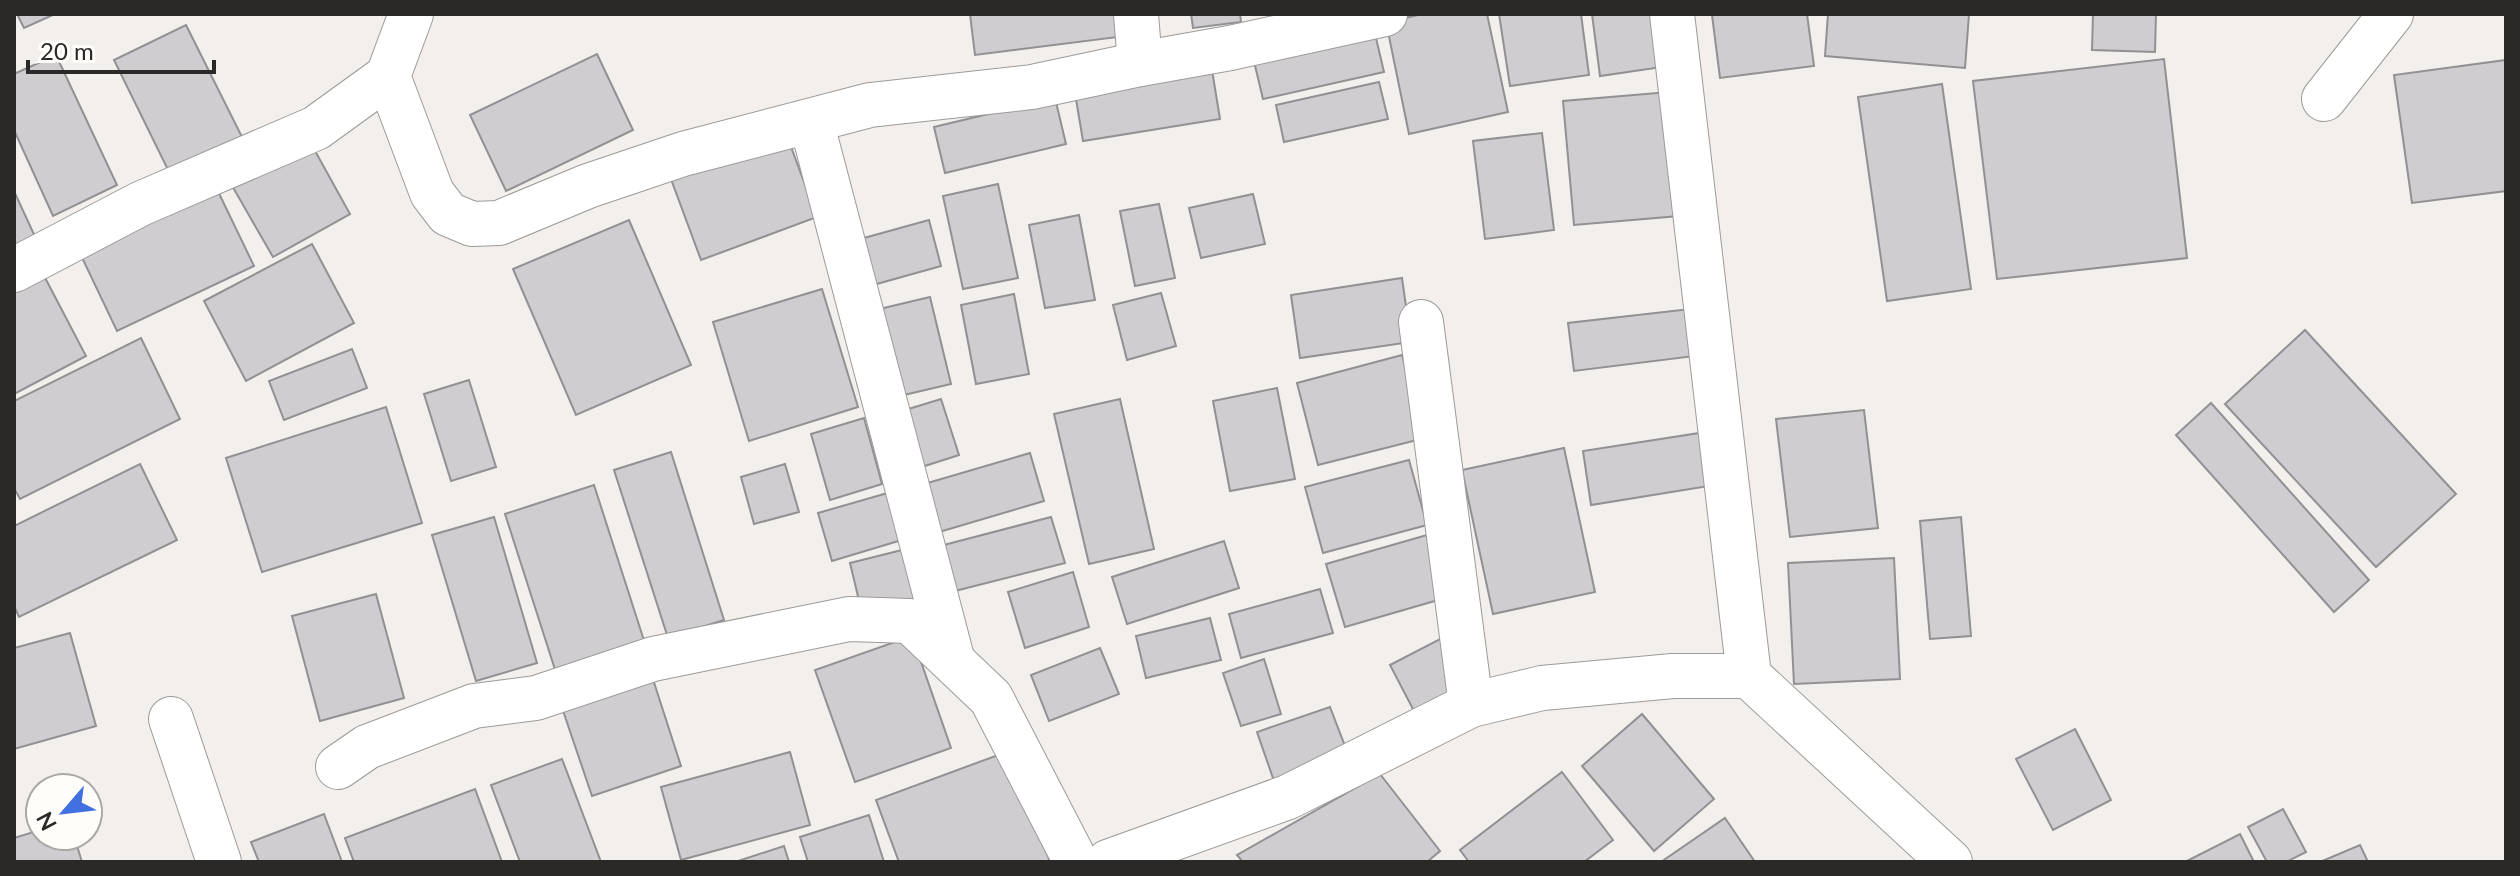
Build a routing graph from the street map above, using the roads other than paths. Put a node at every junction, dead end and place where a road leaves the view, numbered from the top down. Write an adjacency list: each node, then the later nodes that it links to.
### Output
1 (411, 14): 7 (street)
2 (1136, 14): 6 (street)
3 (1385, 14): 6 (street)
4 (1672, 14): 13 (street)
5 (2391, 14): 8 (street)
6 (1140, 64): 9 (street)
7 (388, 76): 9 (street); 10 (street)
8 (2324, 99)
9 (811, 121): 12 (street)
10 (14, 270)
11 (1421, 322): 14 (street)
12 (952, 658): 16 (street); 18 (street)
13 (1749, 676): 14 (street); 20 (street)
14 (1471, 705): 19 (street)
15 (171, 719): 17 (street)
16 (338, 767)
17 (219, 862)
18 (1076, 862)
19 (1108, 862)
20 (1950, 862)

